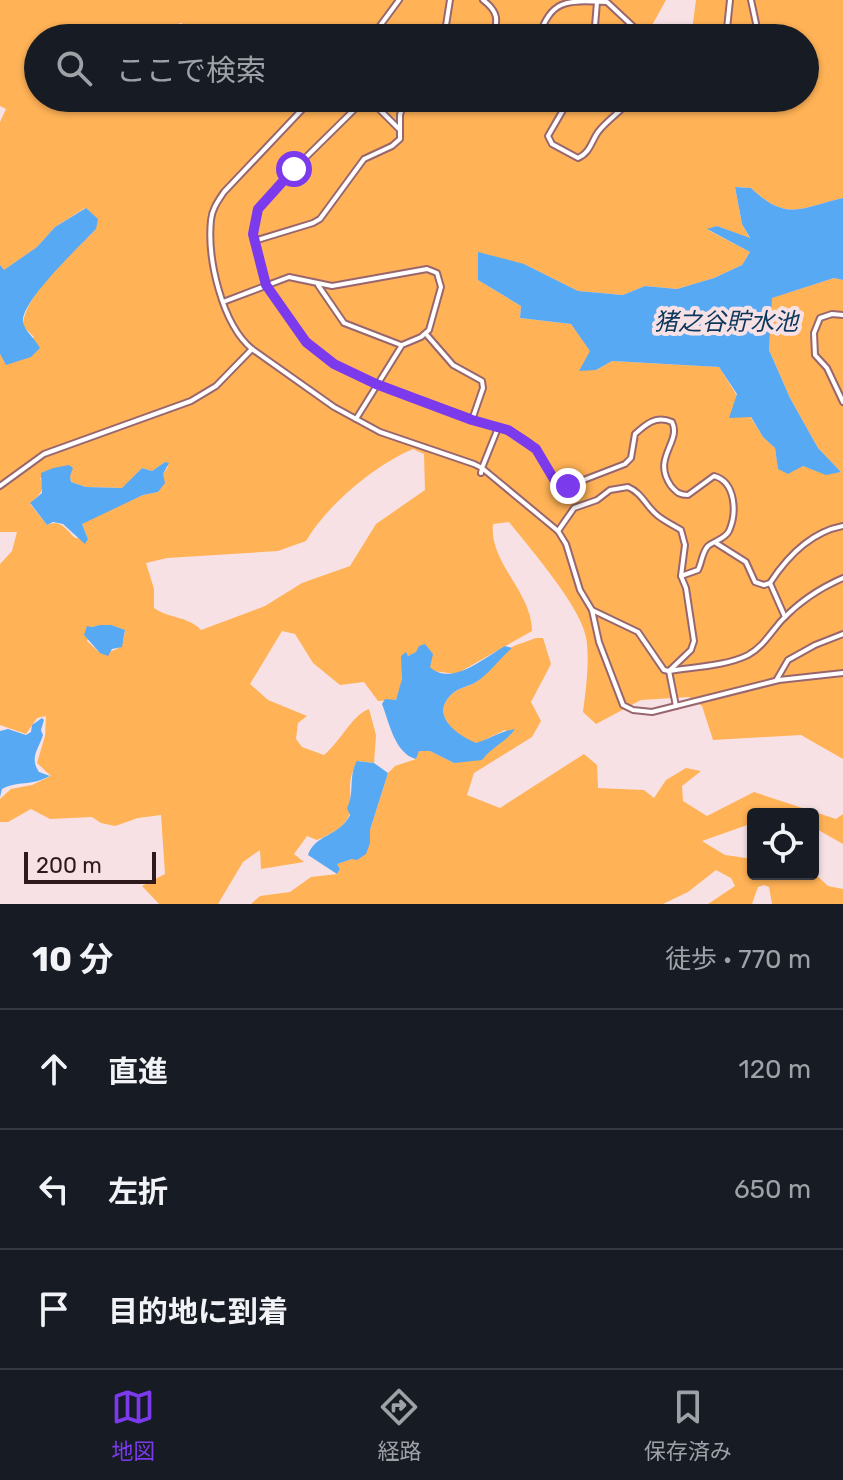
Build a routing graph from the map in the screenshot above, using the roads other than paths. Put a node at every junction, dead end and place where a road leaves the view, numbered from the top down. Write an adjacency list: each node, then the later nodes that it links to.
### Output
1 (399, 0): 7 (street)
2 (450, 0): 8 (street)
3 (483, 0): 9 (street)
4 (730, 0): 13 (street)
5 (751, 0): 14 (street)
6 (597, 2): 10 (street); 11 (street); 12 (street)
7 (381, 24)
8 (448, 24)
9 (496, 24)
10 (542, 24)
11 (595, 24)
12 (631, 24)
13 (727, 24)
14 (756, 24)
15 (300, 112): 25 (street)
16 (353, 112): 22 (street)
17 (381, 112): 21 (street)
18 (401, 112): 21 (street)
19 (562, 112): 20 (street)
20 (621, 112)
21 (401, 131): 22 (street)
22 (254, 241): 24 (street)
23 (317, 283): 24 (street); 27 (street); 28 (street)
24 (266, 285): 25 (street); 30 (street)
25 (223, 302): 29 (street)
26 (843, 315): 31 (street)
27 (426, 334): 28 (street); 33 (street)
28 (402, 345): 30 (street)
29 (252, 349): 32 (street); 36 (street)
30 (376, 384): 32 (street); 33 (street)
31 (843, 402)
32 (355, 419): 35 (street)
33 (472, 420): 34 (street)
34 (498, 428): 35 (street); 39 (street)
35 (481, 470): 38 (street)
36 (0, 486)
37 (843, 526): 42 (street)
38 (558, 531): 40 (street); 43 (street)
39 (715, 542): 40 (street); 42 (street)
40 (681, 576): 46 (street)
41 (843, 578): 44 (street)
42 (770, 583): 44 (street)
43 (592, 610): 46 (street); 49 (street)
44 (785, 617): 46 (street)
45 (843, 634): 48 (street)
46 (669, 671): 49 (street)
47 (843, 673): 48 (street)
48 (776, 681): 49 (street)
49 (676, 706)

